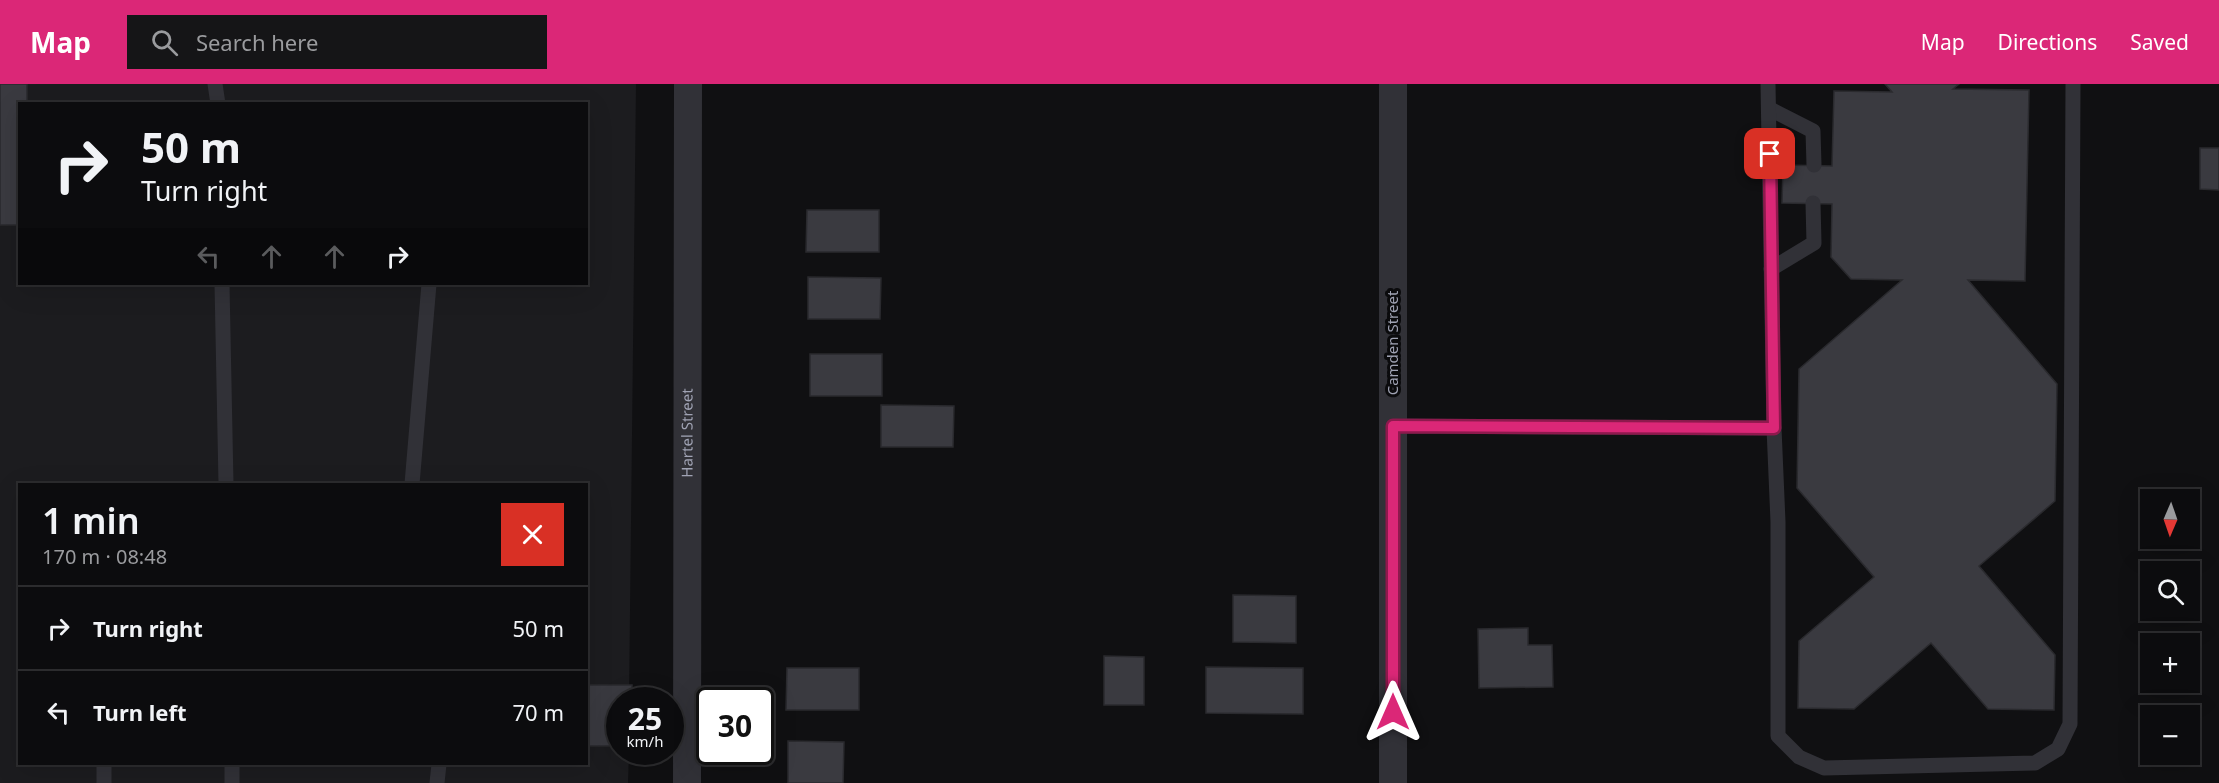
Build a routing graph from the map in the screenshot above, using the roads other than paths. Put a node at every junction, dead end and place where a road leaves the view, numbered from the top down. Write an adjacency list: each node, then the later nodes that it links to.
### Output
1 (215, 84): 6 (lane)
2 (688, 84): 23 (street, Hartel Street)
3 (1392, 84): 13 (street, Camden Street)
4 (1768, 84): 7 (lane)
5 (2073, 84): 14 (lane)
6 (218, 102)
7 (1770, 109): 8 (lane); 10 (lane)
8 (1814, 165)
9 (1813, 203): 10 (lane)
10 (1772, 269): 14 (lane)
11 (222, 285): 15 (lane)
12 (429, 285): 16 (lane)
13 (1393, 426): 14 (lane); 24 (street, Camden Street)
14 (1774, 428)
15 (226, 483)
16 (412, 483)
17 (104, 765): 20 (lane)
18 (232, 765): 21 (lane)
19 (439, 765): 22 (lane)
20 (104, 783)
21 (232, 783)
22 (437, 783)
23 (687, 783)
24 (1393, 783)

